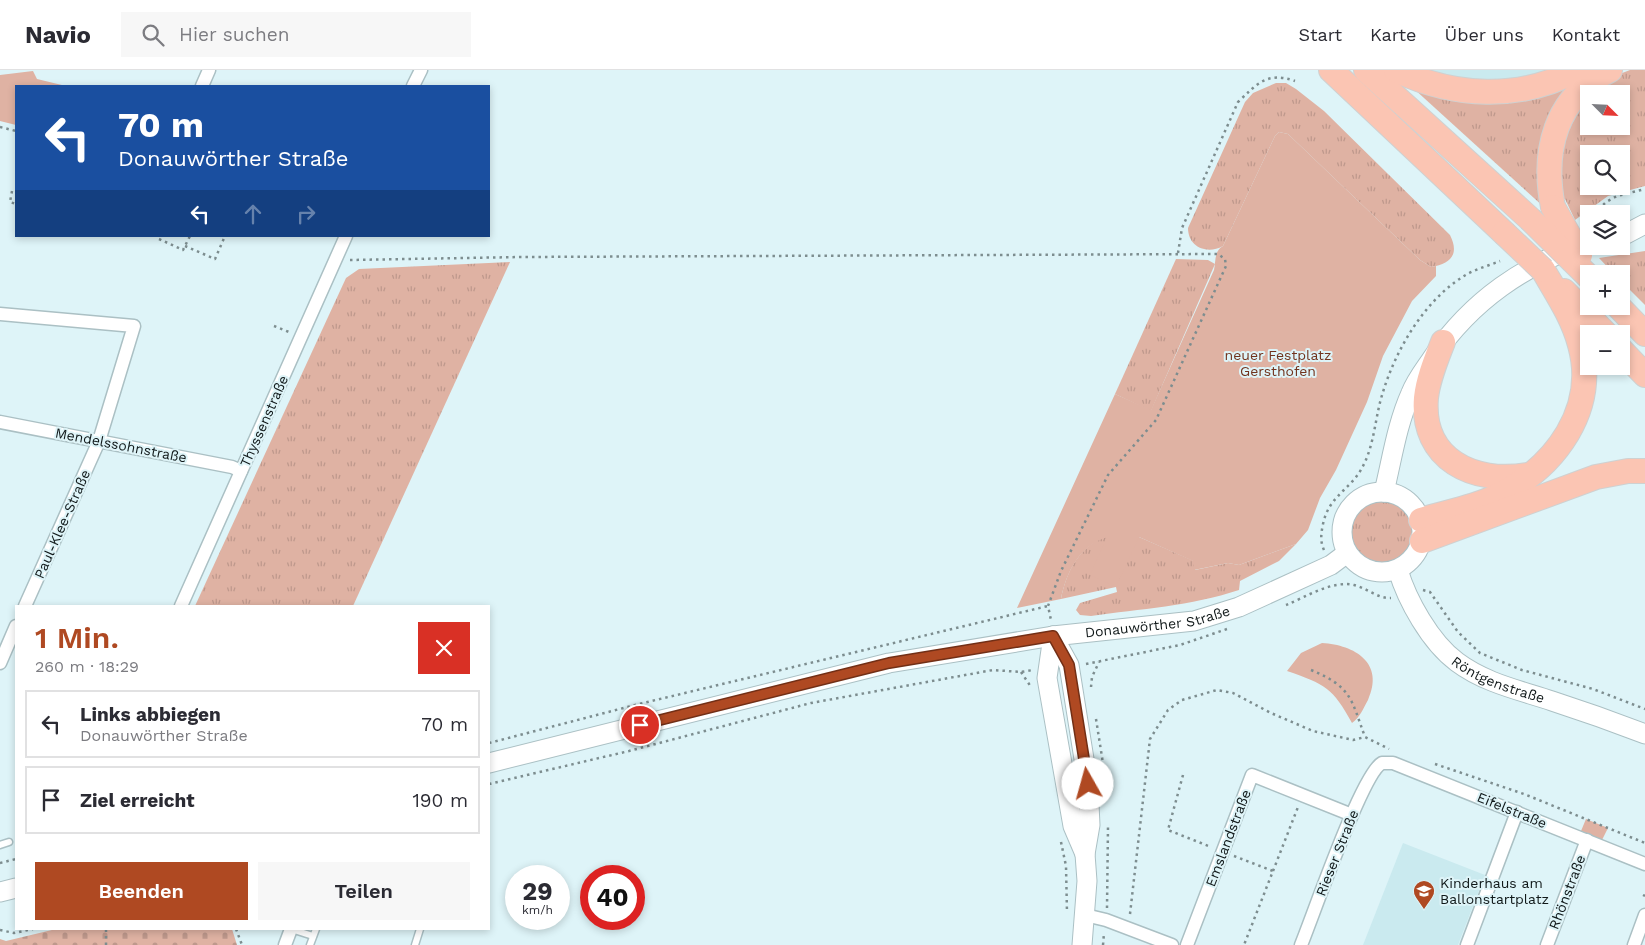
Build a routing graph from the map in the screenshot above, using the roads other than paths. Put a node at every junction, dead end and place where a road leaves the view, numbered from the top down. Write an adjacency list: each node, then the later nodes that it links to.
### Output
1 (209, 70): 8 (street)
2 (421, 70): 9 (street)
3 (1331, 70): 20 (highway, bridge)
4 (1366, 70): 19 (highway, bridge)
5 (1396, 70): 6 (highway)
6 (1577, 70)
7 (1610, 70): 18 (highway, bridge)
8 (202, 85)
9 (414, 85)
10 (1645, 224): 11 (main road)
11 (1630, 232)
12 (1645, 233): 13 (main road)
13 (1630, 234)
14 (1630, 236): 16 (main road)
15 (346, 237): 30 (street, Thyssenstraße)
16 (1645, 239)
17 (1580, 246): 25 (main road)
18 (1585, 265)
19 (1580, 268)
20 (1569, 303): 23 (highway); 32 (highway)
21 (0, 314): 29 (street, Paul-Klee-Straße)
22 (1627, 315): 24 (highway)
23 (1595, 325)
24 (1645, 334)
25 (1443, 342): 32 (highway); 33 (main road)
26 (1630, 359): 27 (highway)
27 (1645, 375)
28 (0, 422): 29 (street, Mendelssohnstraße)
29 (99, 441): 30 (street, Mendelssohnstraße); 37 (street, Paul-Klee-Straße)
30 (242, 471): 38 (street, Thyssenstraße)
31 (1645, 471): 34 (highway)
32 (1532, 474): 34 (highway)
33 (1384, 492): 34 (main road); 35 (main road)
34 (1422, 531): 36 (main road)
35 (1347, 553): 36 (main road); 40 (main road, Donauwörther Straße)
36 (1398, 570): 42 (main road, Röntgenstraße)
37 (25, 605)
38 (181, 605)
39 (15, 628): 41 (street)
40 (1053, 636): 43 (main road, Donauwörther Straße); 53 (main road)
41 (0, 663)
42 (1645, 734)
43 (490, 763)
44 (1378, 765): 45 (street, Eifelstraße); 46 (street, Rieser Straße)
45 (1517, 812): 47 (street, Eifelstraße); 67 (street)
46 (1352, 814): 65 (street, Emslandstraße); 66 (street, Rieser Straße)
47 (1587, 840): 50 (street, Eifelstraße); 68 (street, Rhönstraße)
48 (9, 842): 49 (lane)
49 (0, 845)
50 (1645, 864)
51 (15, 888): 52 (main road)
52 (0, 892)
53 (1085, 915): 63 (main road); 64 (street)
54 (1645, 916): 69 (street)
55 (291, 930): 60 (street)
56 (294, 930): 59 (lane)
57 (316, 930): 59 (lane)
58 (420, 930): 62 (lane)
59 (313, 936): 61 (lane)
60 (285, 945)
61 (310, 945)
62 (415, 945)
63 (1082, 945)
64 (1172, 945)
65 (1187, 945)
66 (1301, 945)
67 (1467, 945)
68 (1547, 945)
69 (1634, 945)

